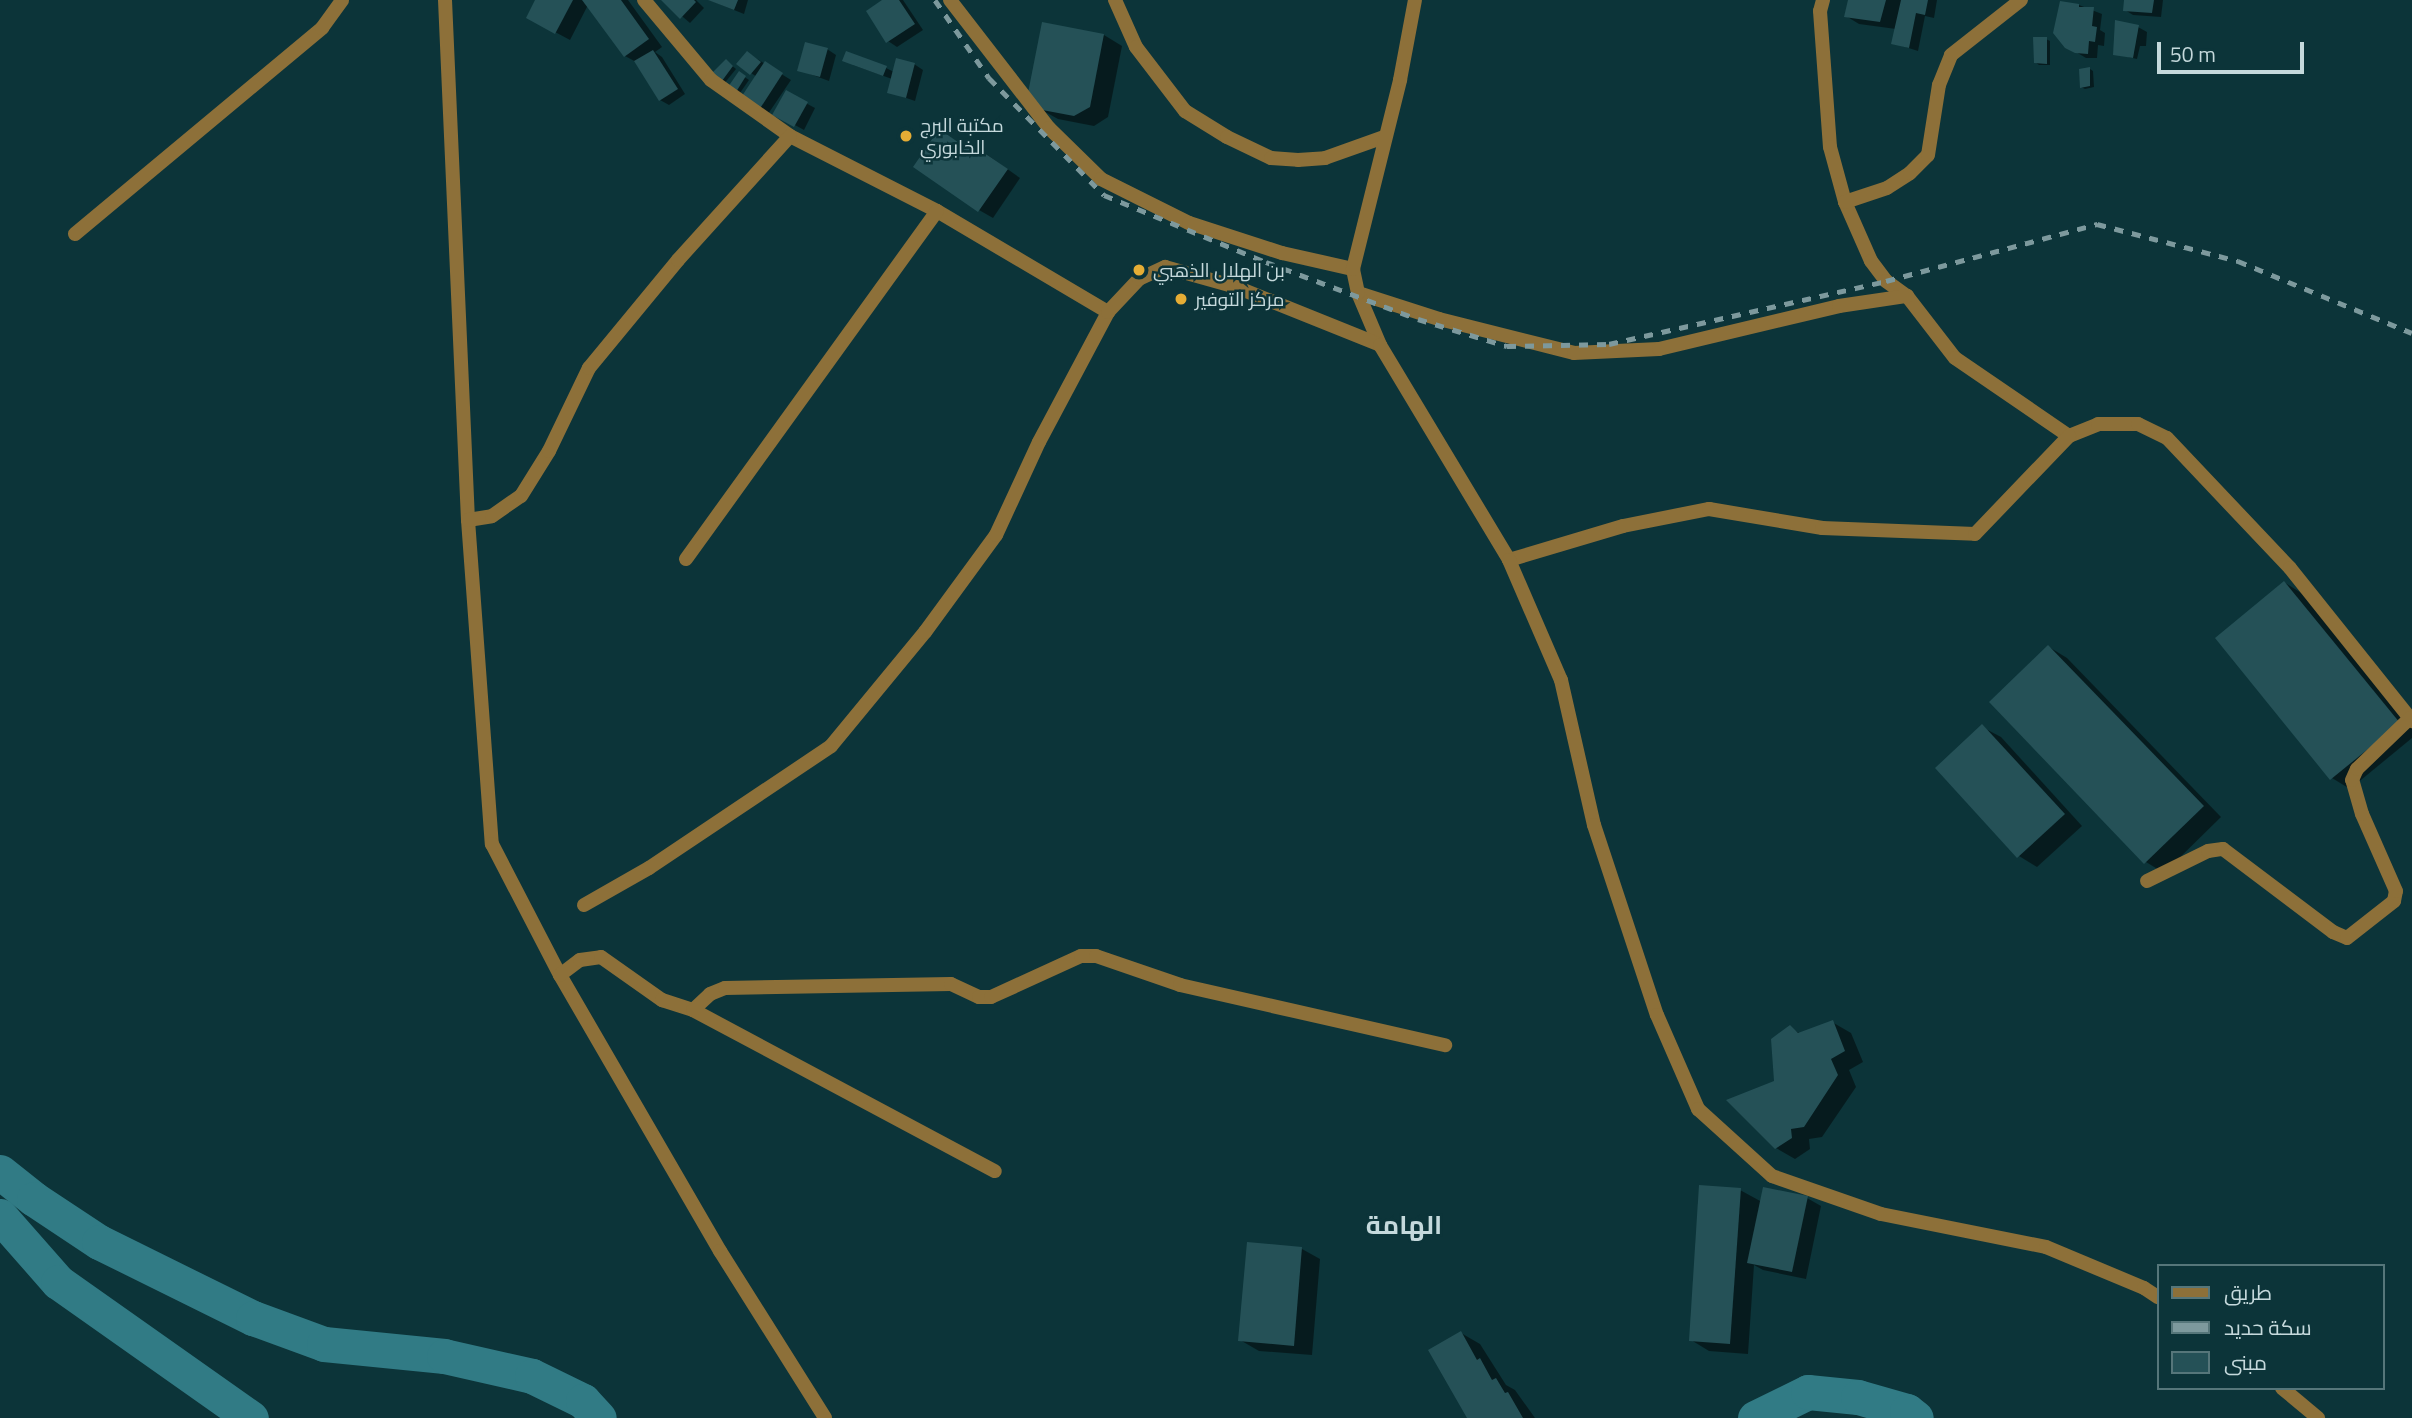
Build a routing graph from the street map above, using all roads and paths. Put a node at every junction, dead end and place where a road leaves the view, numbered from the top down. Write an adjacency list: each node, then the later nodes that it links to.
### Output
1 (342, 0): 13 (street)
2 (445, 0): 20 (street)
3 (644, 0): 9 (street)
4 (950, 0): 14 (street)
5 (1115, 0): 10 (street)
6 (1415, 0): 10 (street)
7 (1823, 0): 11 (street)
8 (2021, 0): 11 (street)
9 (790, 136): 12 (street); 20 (street)
10 (1384, 137): 14 (street)
11 (1845, 202): 16 (street)
12 (937, 211): 17 (street); 21 (street)
13 (75, 234)
14 (1353, 269): 15 (street)
15 (1358, 293): 16 (street); 18 (street)
16 (1907, 296): 19 (street)
17 (1108, 312): 18 (street); 25 (street)
18 (1380, 345): 22 (street)
19 (2069, 436): 22 (street); 23 (street)
20 (468, 520): 26 (street)
21 (686, 559)
22 (1509, 560): 30 (street)
23 (2411, 720): 24 (street)
24 (2147, 881)
25 (584, 905)
26 (560, 975): 27 (street); 32 (street)
27 (693, 1010): 28 (street); 29 (street)
28 (1445, 1045)
29 (995, 1171)
30 (2156, 1296)
31 (2284, 1390): 33 (street)
32 (825, 1418)
33 (2318, 1418)

